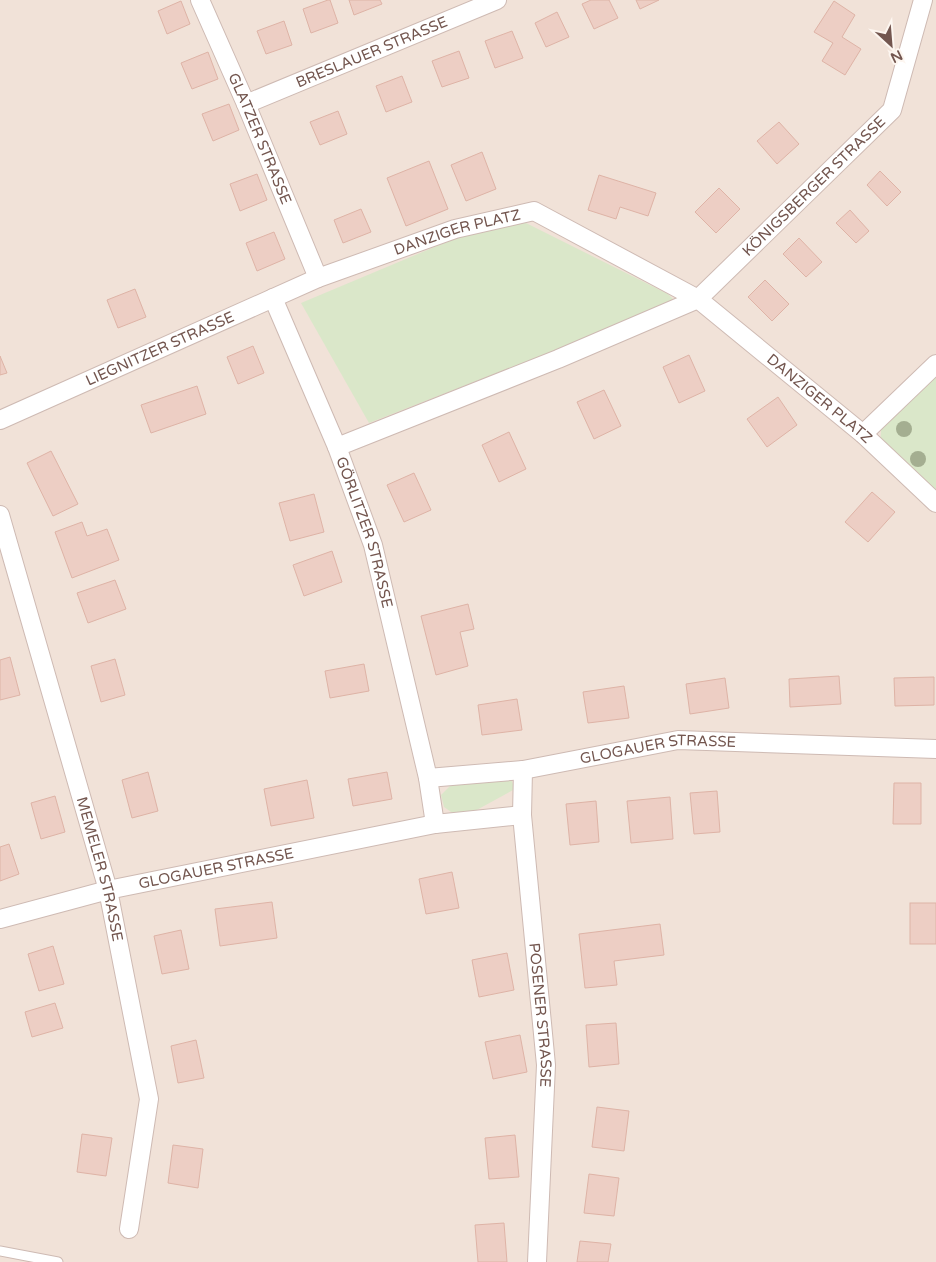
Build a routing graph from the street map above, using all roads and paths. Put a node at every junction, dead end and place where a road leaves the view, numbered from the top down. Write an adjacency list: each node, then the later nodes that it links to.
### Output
1 (200, 0): 4 (street, GLATZER STRASSE)
2 (497, 0): 4 (street, BRESLAUER STRASSE)
3 (923, 0): 7 (street, KÖNIGSBERGER STRASSE)
4 (246, 104): 5 (street, GLATZER STRASSE)
5 (318, 278): 6 (street, LIEGNITZER STRASSE); 7 (street, DANZIGER PLATZ)
6 (273, 298): 9 (street, LIEGNITZER STRASSE); 11 (street, GÖRLITZER STRASSE)
7 (698, 299): 10 (street, DANZIGER PLATZ); 11 (street)
8 (936, 364): 10 (street)
9 (0, 420)
10 (863, 434): 12 (street, DANZIGER PLATZ)
11 (337, 447): 16 (street, GÖRLITZER STRASSE)
12 (936, 503)
13 (0, 515): 19 (street, MEMELER STRASSE)
14 (936, 749): 15 (street, GLOGAUER STRASSE)
15 (523, 770): 16 (street, GLOGAUER STRASSE); 17 (street, POSENER STRASSE)
16 (428, 778): 18 (street)
17 (522, 815): 18 (street, GLOGAUER STRASSE); 24 (street, POSENER STRASSE)
18 (435, 824): 19 (street, GLOGAUER STRASSE)
19 (108, 890): 20 (street, GLOGAUER STRASSE); 21 (street, MEMELER STRASSE)
20 (0, 919)
21 (129, 1229)
22 (0, 1251): 23 (lane)
23 (58, 1262)
24 (538, 1262)

